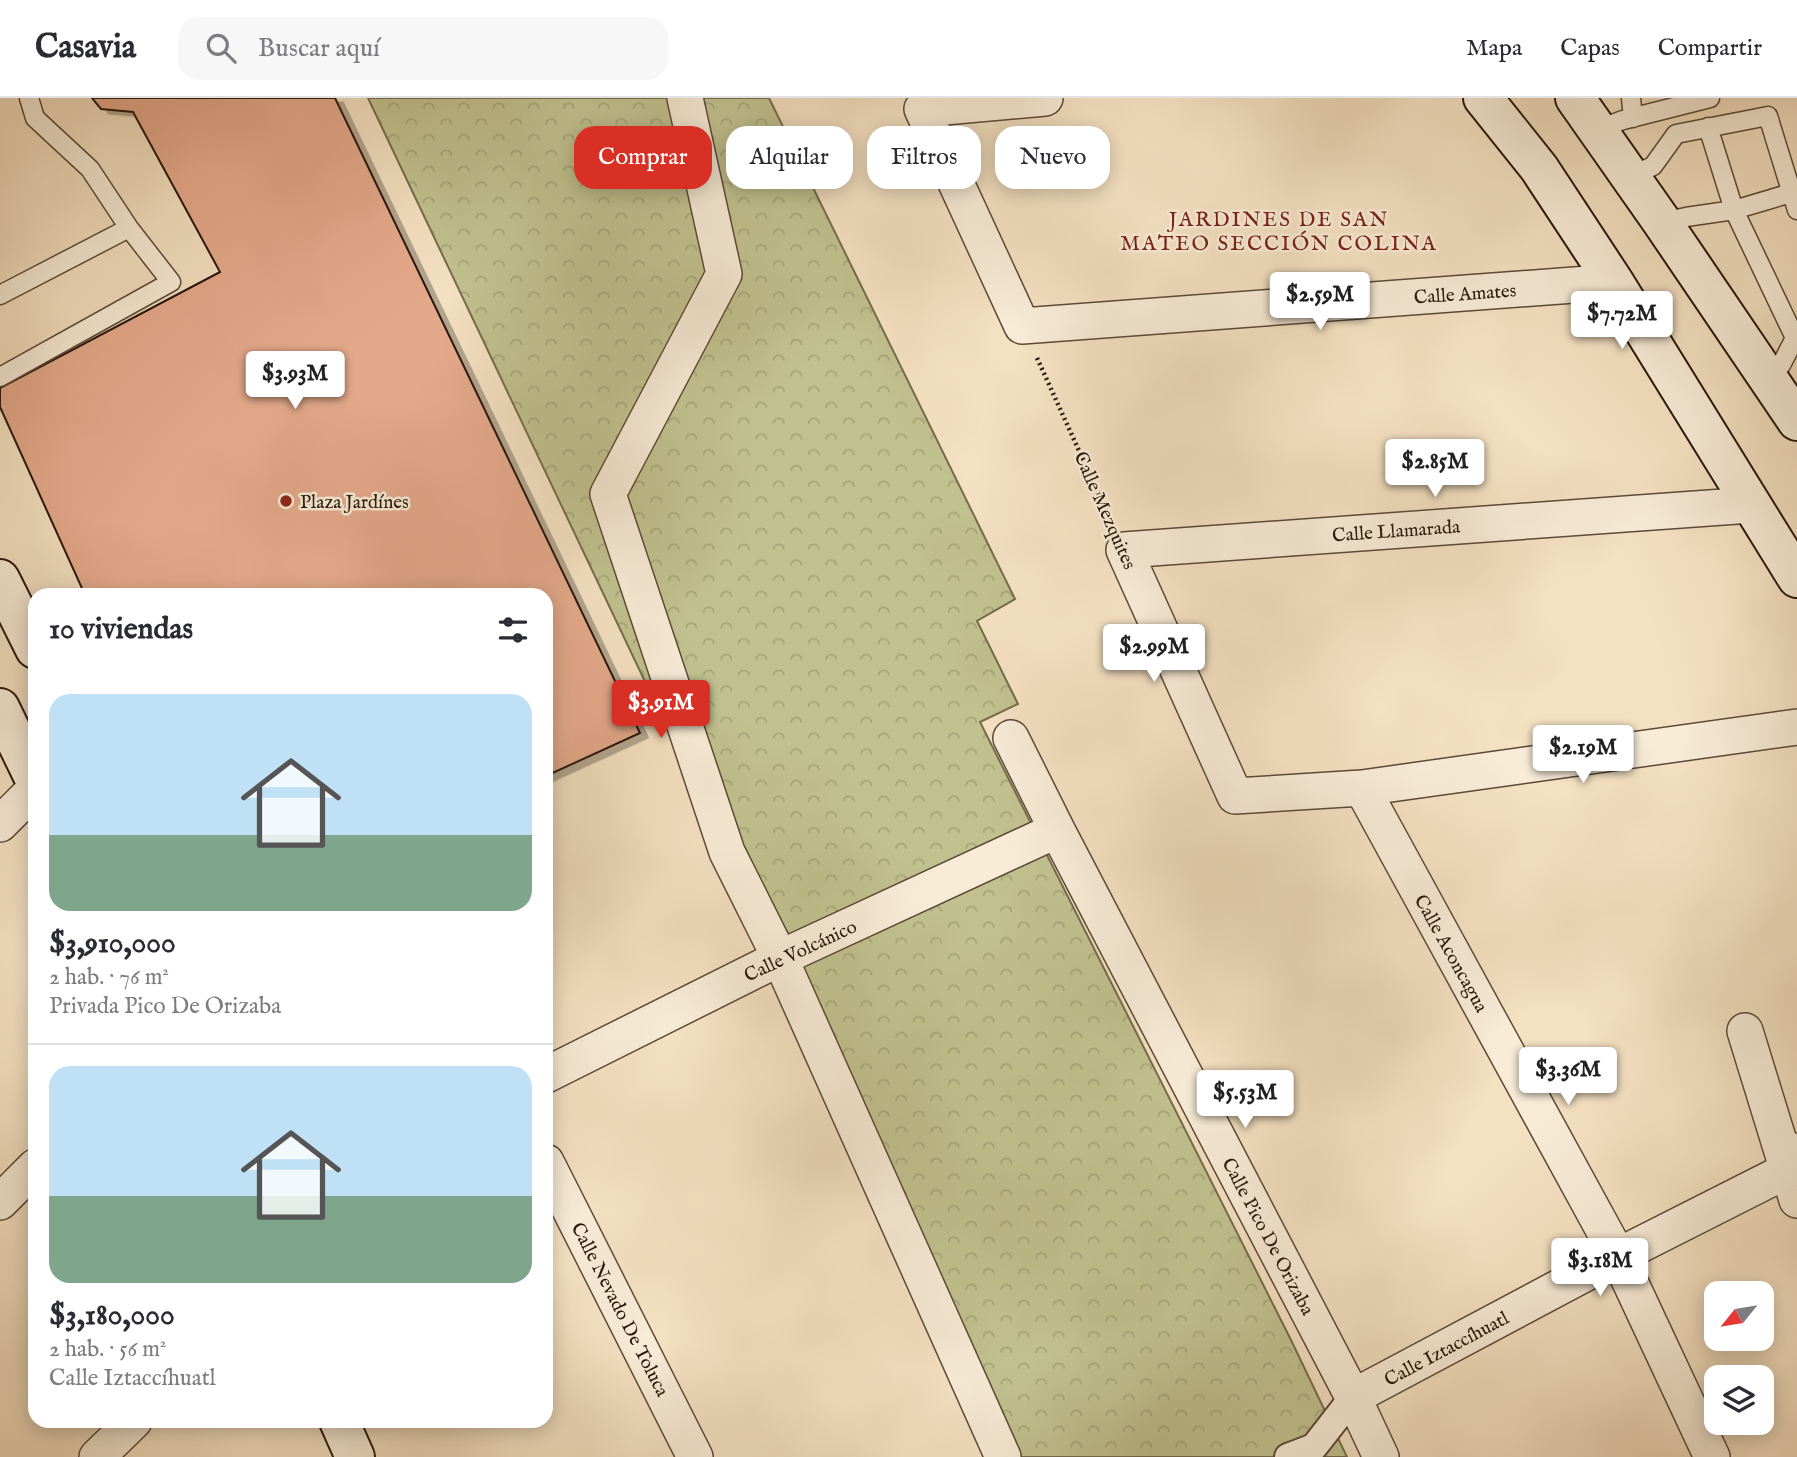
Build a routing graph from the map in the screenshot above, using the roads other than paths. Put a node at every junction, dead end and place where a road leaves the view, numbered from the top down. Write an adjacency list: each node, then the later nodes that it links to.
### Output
1 (29, 98): 17 (lane)
2 (685, 98): 38 (street)
3 (1045, 98): 18 (street, Calle Amates)
4 (1483, 98): 18 (main road)
5 (1575, 98): 11 (main road)
6 (1632, 98): 9 (lane)
7 (1710, 98): 8 (lane)
8 (1667, 109): 9 (lane); 12 (lane)
9 (1633, 118): 11 (lane)
10 (1708, 127): 12 (lane); 14 (lane); 15 (lane)
11 (1596, 130): 13 (main road)
12 (1676, 134): 13 (lane)
13 (1629, 177): 16 (main road)
14 (1794, 201): 15 (lane)
15 (1734, 210): 16 (lane); 20 (lane)
16 (1662, 222): 23 (main road)
17 (129, 228): 19 (lane); 22 (lane)
18 (1614, 282): 25 (main road)
19 (0, 295)
20 (1791, 309): 21 (lane)
21 (1796, 337): 23 (lane)
22 (0, 377)
23 (1767, 377): 24 (main road)
24 (1797, 421)
25 (1751, 505): 26 (street, Calle Llamarada); 27 (main road)
26 (1124, 550): 34 (street, Calle Mezquites)
27 (1797, 578)
28 (0, 579): 29 (main road)
29 (28, 635)
30 (0, 708): 33 (main road)
31 (1797, 727): 34 (street)
32 (1011, 738): 37 (street, Calle Pico De Orizaba)
33 (28, 766)
34 (1362, 788): 45 (street, Calle Aconcagua)
35 (28, 796): 36 (street)
36 (0, 824)
37 (1057, 830): 38 (street, Calle Volcánico); 46 (street, Calle Pico De Orizaba)
38 (780, 958): 40 (street, Calle Volcánico); 52 (street)
39 (1745, 1031): 42 (street)
40 (553, 1072)
41 (28, 1174): 44 (street)
42 (1794, 1174): 45 (street, Calle Iztaccíhuatl)
43 (553, 1176): 51 (street, Calle Nevado De Toluca)
44 (0, 1202)
45 (1618, 1256): 46 (street, Calle Iztaccíhuatl); 55 (street, Calle Aconcagua)
46 (1353, 1397): 53 (street, Calle Iztaccíhuatl); 54 (street, Calle Pico De Orizaba)
47 (127, 1428): 49 (street)
48 (342, 1428): 50 (main road)
49 (97, 1457)
50 (355, 1457)
51 (695, 1457)
52 (1003, 1457)
53 (1288, 1457)
54 (1381, 1457)
55 (1712, 1457)

